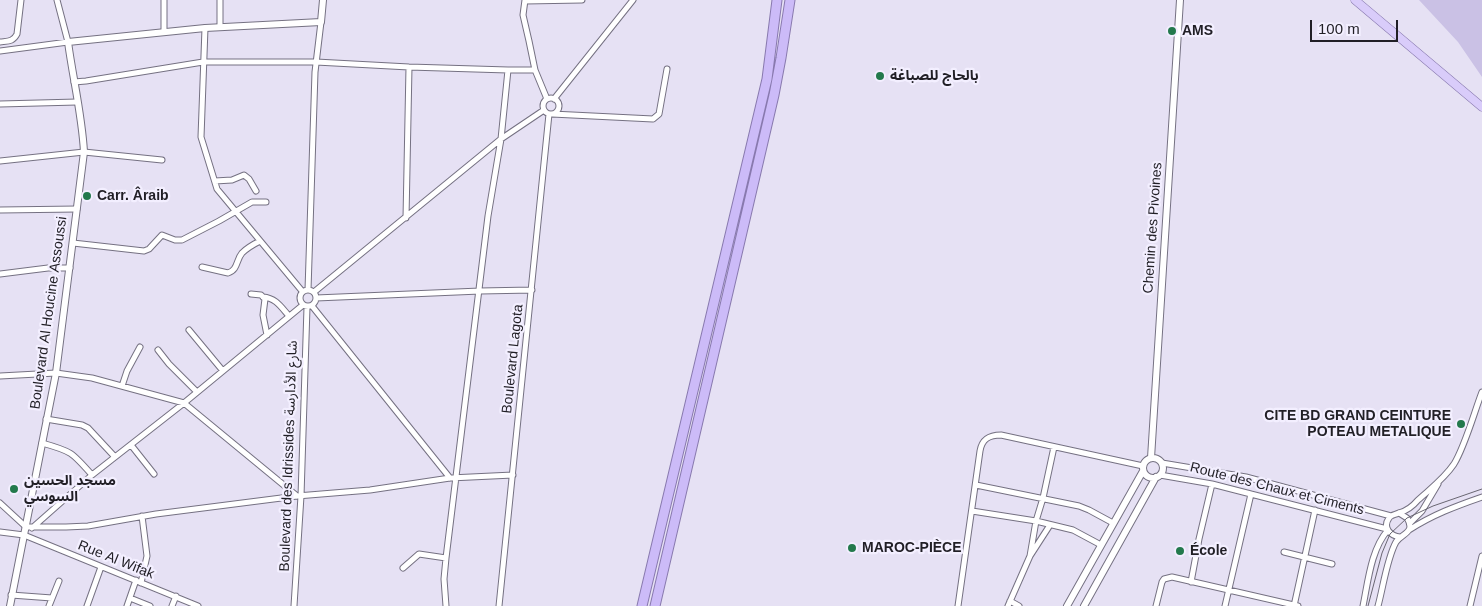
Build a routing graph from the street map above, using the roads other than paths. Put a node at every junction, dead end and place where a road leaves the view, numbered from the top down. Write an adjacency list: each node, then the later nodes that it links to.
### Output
1 (21, 0): 17 (street)
2 (57, 0): 18 (street)
3 (164, 0): 16 (street)
4 (220, 0): 14 (street)
5 (323, 0): 13 (street)
6 (582, 0): 12 (street)
7 (633, 0): 28 (street)
8 (777, 0): 131 (highway)
9 (790, 0): 132 (highway)
10 (1180, 0): 72 (street, Chemin des Pivoines)
11 (1354, 0): 31 (main road)
12 (525, 1): 25 (street)
13 (321, 22): 14 (street); 21 (street)
14 (220, 27): 15 (street)
15 (205, 28): 16 (street); 20 (street)
16 (164, 32): 18 (street)
17 (0, 42)
18 (68, 42): 19 (street); 26 (street, Boulevard Al Houcine Assoussi)
19 (0, 51)
20 (203, 62): 21 (street); 26 (street); 37 (street)
21 (316, 62): 22 (street); 51 (street)
22 (409, 67): 24 (street); 43 (street)
23 (667, 69): 32 (street)
24 (508, 70): 25 (street); 33 (street)
25 (535, 70): 27 (street)
26 (74, 82): 29 (street, Boulevard Al Houcine Assoussi)
27 (547, 99): 28 (street); 32 (street)
28 (554, 99): 32 (street)
29 (77, 102): 30 (street); 34 (street, Boulevard Al Houcine Assoussi)
30 (0, 104)
31 (1482, 107)
32 (548, 113): 33 (street); 50 (street, Boulevard Lagota)
33 (501, 139): 43 (street); 49 (street)
34 (84, 152): 35 (street); 36 (street); 40 (street, Boulevard Al Houcine Assoussi)
35 (162, 160)
36 (0, 161)
37 (215, 181): 38 (street); 42 (street)
38 (256, 191)
39 (266, 202): 42 (street)
40 (77, 209): 41 (street); 45 (street, Boulevard Al Houcine Assoussi)
41 (0, 210)
42 (236, 212): 44 (street); 45 (street)
43 (406, 218): 51 (street)
44 (260, 241): 46 (street); 51 (street)
45 (73, 243): 47 (street, Boulevard Al Houcine Assoussi)
46 (202, 267)
47 (70, 268): 48 (street); 61 (street, Boulevard Al Houcine Assoussi)
48 (0, 274)
49 (480, 290): 50 (street); 51 (street); 79 (street)
50 (532, 290): 77 (street, Boulevard Lagota)
51 (310, 293): 54 (street); 54 (street, Boulevard des Idrissides شارع الأدارسة)
52 (251, 294): 53 (street)
53 (263, 297): 55 (street); 57 (street)
54 (307, 306): 55 (street); 79 (street); 84 (street, Boulevard des Idrissides شارع الأدارسة)
55 (289, 316): 57 (street)
56 (189, 330): 60 (street)
57 (266, 335): 60 (street)
58 (140, 347): 63 (street)
59 (158, 350): 64 (street)
60 (223, 371): 64 (street)
61 (56, 373): 62 (street); 63 (street); 67 (street, Boulevard Al Houcine Assoussi)
62 (0, 376)
63 (122, 386): 66 (street)
64 (197, 392): 66 (street)
65 (1482, 392): 80 (street)
66 (184, 403): 69 (street); 84 (street)
67 (46, 419): 68 (street, Boulevard Al Houcine Assoussi); 71 (street)
68 (42, 444): 76 (street); 97 (street, Boulevard Al Houcine Assoussi)
69 (130, 445): 71 (street); 75 (street)
70 (1054, 447): 74 (street); 82 (street); 86 (street)
71 (115, 457): 76 (street)
72 (1151, 458): 73 (street); 74 (street)
73 (1162, 463): 78 (street); 92 (street, Route des Chaux et Ciments)
74 (1143, 468): 78 (street); 94 (street)
75 (154, 474)
76 (92, 475): 97 (street)
77 (513, 475): 79 (street); 130 (street, Boulevard Lagota)
78 (1158, 476): 81 (street, Route des Chaux et Ciments); 136 (street)
79 (454, 478): 84 (street); 108 (street)
80 (1440, 481): 90 (street); 95 (street)
81 (1212, 484): 83 (street, Route des Chaux et Ciments); 114 (street)
82 (976, 485): 86 (street); 89 (street)
83 (1251, 494): 88 (street, Route des Chaux et Ciments); 115 (street)
84 (299, 496): 91 (street); 128 (street, Boulevard des Idrissides شارع الأدارسة)
85 (1482, 497): 99 (street)
86 (1043, 498): 93 (street); 94 (street)
87 (0, 503): 97 (street)
88 (1315, 510): 98 (street, Route des Chaux et Ciments); 107 (street)
89 (972, 511): 93 (street); 133 (street)
90 (1398, 513): 92 (street); 95 (street)
91 (142, 516): 97 (street); 113 (street)
92 (1391, 516): 98 (street)
93 (1036, 521): 96 (street); 105 (street)
94 (1114, 523): 103 (street)
95 (1410, 523): 99 (street)
96 (1050, 525): 103 (street); 105 (street)
97 (29, 527): 101 (street, Boulevard Al Houcine Assoussi)
98 (1388, 530): 102 (street); 140 (street)
99 (1409, 530): 102 (street)
100 (0, 532): 101 (street, Rue Al Wifak)
101 (24, 535): 110 (street, Rue Al Wifak); 116 (street, Boulevard Al Houcine Assoussi)
102 (1400, 537): 141 (street)
103 (1101, 545): 135 (street)
104 (1284, 552): 107 (street)
105 (1030, 556): 120 (street)
106 (1482, 556): 142 (street)
107 (1305, 557): 109 (street); 139 (street)
108 (446, 558): 111 (street); 129 (street)
109 (1332, 564)
110 (101, 567): 113 (street, Rue Al Wifak); 123 (street)
111 (403, 568)
112 (59, 581): 118 (street)
113 (139, 582): 117 (street, Rue Al Wifak); 119 (street)
114 (1191, 582): 115 (street); 137 (street)
115 (1229, 590): 138 (street); 139 (street)
116 (11, 596): 118 (street); 121 (street, Boulevard Al Houcine Assoussi)
117 (176, 596): 126 (street); 127 (street, Rue Al Wifak)
118 (52, 598): 122 (street)
119 (130, 598): 124 (street); 125 (street)
120 (1009, 604): 134 (street)
121 (10, 606)
122 (49, 606)
123 (87, 606)
124 (127, 606)
125 (150, 606)
126 (172, 606)
127 (198, 606)
128 (294, 606)
129 (446, 606)
130 (499, 606)
131 (642, 606)
132 (655, 606)
133 (958, 606)
134 (1019, 606)
135 (1067, 606)
136 (1084, 606)
137 (1156, 606)
138 (1225, 606)
139 (1295, 606)
140 (1362, 606)
141 (1378, 606)
142 (1470, 606)

